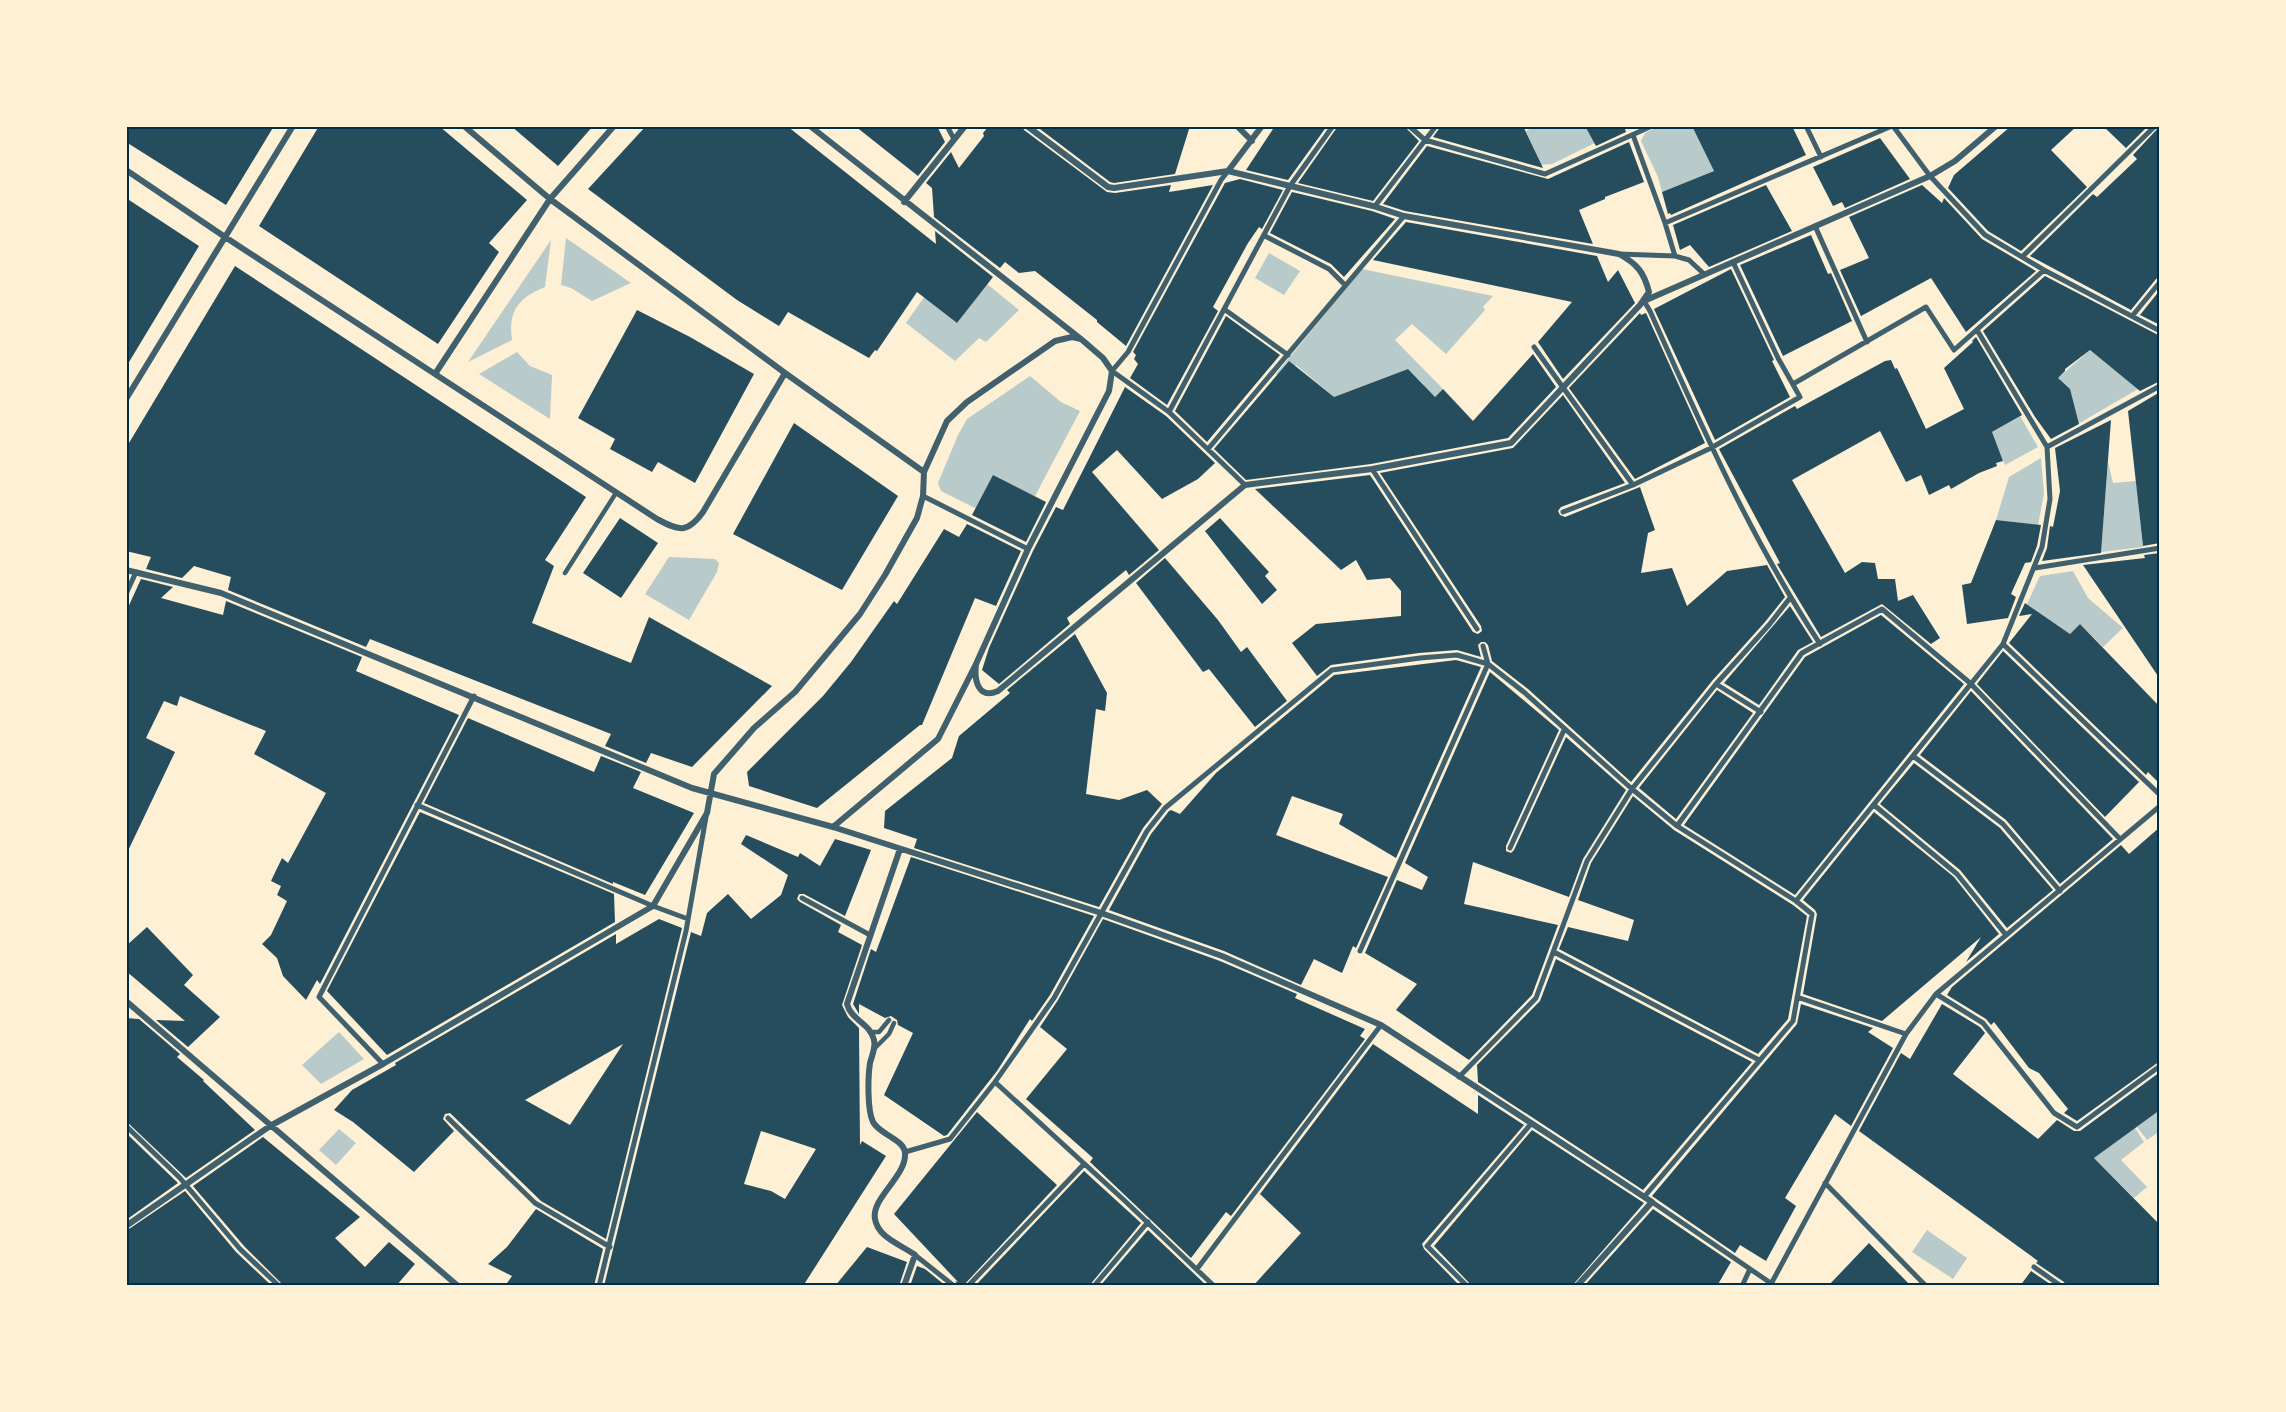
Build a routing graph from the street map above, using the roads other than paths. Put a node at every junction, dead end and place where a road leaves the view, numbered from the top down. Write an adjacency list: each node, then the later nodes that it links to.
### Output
1 (293, 126): 34 (street)
2 (464, 126): 27 (street)
3 (614, 126): 27 (street)
4 (810, 126): 28 (street)
5 (947, 126): 19 (street)
6 (965, 126): 19 (street)
7 (1027, 126): 24 (street)
8 (1237, 126): 21 (street)
9 (1262, 126): 21 (street)
10 (1333, 126): 26 (street)
11 (1408, 126): 20 (street)
12 (1436, 126): 20 (street)
13 (1652, 126): 18 (street)
14 (1806, 126): 22 (street)
15 (1892, 126): 22 (street); 25 (street)
16 (1996, 126): 25 (street)
17 (2155, 126): 37 (street)
18 (1633, 135): 20 (street); 31 (street)
19 (954, 139): 28 (street)
20 (1425, 140): 29 (street)
21 (1252, 141): 24 (street)
22 (1821, 157): 31 (street)
23 (126, 170): 34 (street)
24 (1228, 171): 26 (street); 52 (street)
25 (1930, 176): 32 (street); 37 (street)
26 (1290, 186): 29 (street); 33 (street)
27 (550, 199): 53 (street); 54 (street)
28 (904, 202): 48 (street)
29 (1375, 206): 30 (street)
30 (1404, 216): 35 (street); 42 (street)
31 (1665, 223): 36 (street)
32 (1815, 226): 38 (street); 49 (street)
33 (1265, 236): 42 (street); 44 (street)
34 (225, 237): 54 (street); 58 (street)
35 (1619, 254): 36 (street); 43 (street)
36 (1675, 256): 40 (street)
37 (2022, 257): 39 (street)
38 (1733, 262): 40 (street); 55 (street)
39 (2044, 270): 45 (street); 46 (street)
40 (1704, 274): 43 (street)
41 (2160, 282): 45 (street)
42 (1345, 285): 51 (street)
43 (1644, 301): 56 (street); 61 (street)
44 (1224, 309): 51 (street); 59 (street)
45 (2133, 315): 47 (street)
46 (1977, 330): 49 (street); 60 (street)
47 (2160, 331)
48 (1082, 339): 52 (street); 64 (street)
49 (1867, 342): 55 (street)
50 (1534, 347): 56 (street)
51 (1288, 355): 62 (street)
52 (1112, 371): 59 (street); 70 (street)
53 (785, 373): 64 (street); 67 (street)
54 (435, 374): 67 (street)
55 (1793, 384): 61 (street)
56 (1563, 386): 63 (street); 66 (street)
57 (2160, 386): 60 (street)
58 (126, 399)
59 (1169, 412): 62 (street)
60 (2047, 447): 72 (street)
61 (1711, 448): 66 (street); 77 (street)
62 (1208, 449): 65 (street)
63 (1372, 469): 65 (street); 78 (street)
64 (924, 472): 68 (street)
65 (1245, 485): 82 (street)
66 (1633, 485): 69 (street)
67 (616, 493): 75 (lane)
68 (923, 496): 70 (street); 91 (street)
69 (1563, 512)
70 (1028, 549): 82 (street)
71 (2160, 549): 72 (street)
72 (2035, 568): 80 (street)
73 (126, 570): 74 (street)
74 (136, 572): 76 (street); 86 (street)
75 (565, 573)
76 (126, 594)
77 (1790, 598): 79 (street); 85 (street)
78 (1477, 629)
79 (1820, 644): 84 (street); 87 (street)
80 (2003, 644): 84 (street); 92 (street)
81 (1483, 646): 83 (street)
82 (976, 664): 98 (street)
83 (1488, 664): 88 (street); 106 (street); 110 (street)
84 (1970, 682): 89 (street); 99 (street)
85 (1716, 684): 87 (street); 90 (street)
86 (474, 696): 91 (street); 93 (street)
87 (1761, 712): 97 (street)
88 (1564, 730): 90 (street); 100 (street)
89 (1913, 756): 94 (street); 102 (street)
90 (1632, 789): 97 (street); 111 (street)
91 (710, 793): 96 (street); 98 (street)
92 (2160, 795)
93 (417, 805): 105 (street); 122 (street)
94 (1874, 805): 104 (street); 109 (street)
95 (2160, 806): 99 (street)
96 (707, 813): 105 (street); 107 (street)
97 (1677, 826): 104 (street)
98 (833, 827): 101 (street)
99 (2120, 839): 102 (street)
100 (1510, 848)
101 (900, 849): 106 (street); 108 (street)
102 (2060, 891): 109 (street)
103 (802, 898): 108 (street)
104 (1796, 901): 113 (street)
105 (653, 906): 107 (street); 122 (street)
106 (1101, 913): 117 (street); 125 (street)
107 (688, 919): 138 (street)
108 (870, 935): 118 (street)
109 (2006, 935): 112 (street)
110 (1360, 951)
111 (1554, 952): 121 (street); 124 (street)
112 (1936, 994): 119 (street); 123 (street)
113 (1797, 997): 119 (street); 121 (street)
114 (126, 1001): 129 (street)
115 (889, 1020): 118 (lane)
116 (894, 1023): 120 (lane)
117 (1381, 1025): 124 (street); 141 (street)
118 (871, 1032): 120 (street)
119 (1906, 1034): 132 (street)
120 (875, 1048): 130 (street)
121 (1759, 1060): 134 (street)
122 (383, 1064): 129 (street)
123 (2160, 1066)
124 (1459, 1077): 127 (street)
125 (995, 1083): 130 (street); 131 (street)
126 (448, 1118): 138 (street)
127 (1531, 1124): 134 (street); 152 (street)
128 (126, 1126): 133 (street)
129 (270, 1126): 133 (street); 145 (street)
130 (905, 1152): 139 (street)
131 (1084, 1164): 136 (street); 149 (street)
132 (1825, 1183): 143 (street); 155 (street)
133 (185, 1184): 137 (street); 144 (street)
134 (1644, 1197): 135 (street)
135 (1652, 1202): 142 (street); 153 (street)
136 (1148, 1222): 141 (street); 150 (street)
137 (126, 1226)
138 (610, 1247): 146 (street)
139 (915, 1255): 147 (street); 148 (street)
140 (2034, 1267): 156 (street)
141 (1197, 1269): 151 (street)
142 (1750, 1269): 143 (street); 154 (street)
143 (1773, 1285)
144 (279, 1286)
145 (458, 1286)
146 (599, 1286)
147 (904, 1286)
148 (954, 1286)
149 (968, 1286)
150 (1094, 1286)
151 (1214, 1286)
152 (1467, 1286)
153 (1576, 1286)
154 (1742, 1286)
155 (1926, 1286)
156 (2061, 1286)

